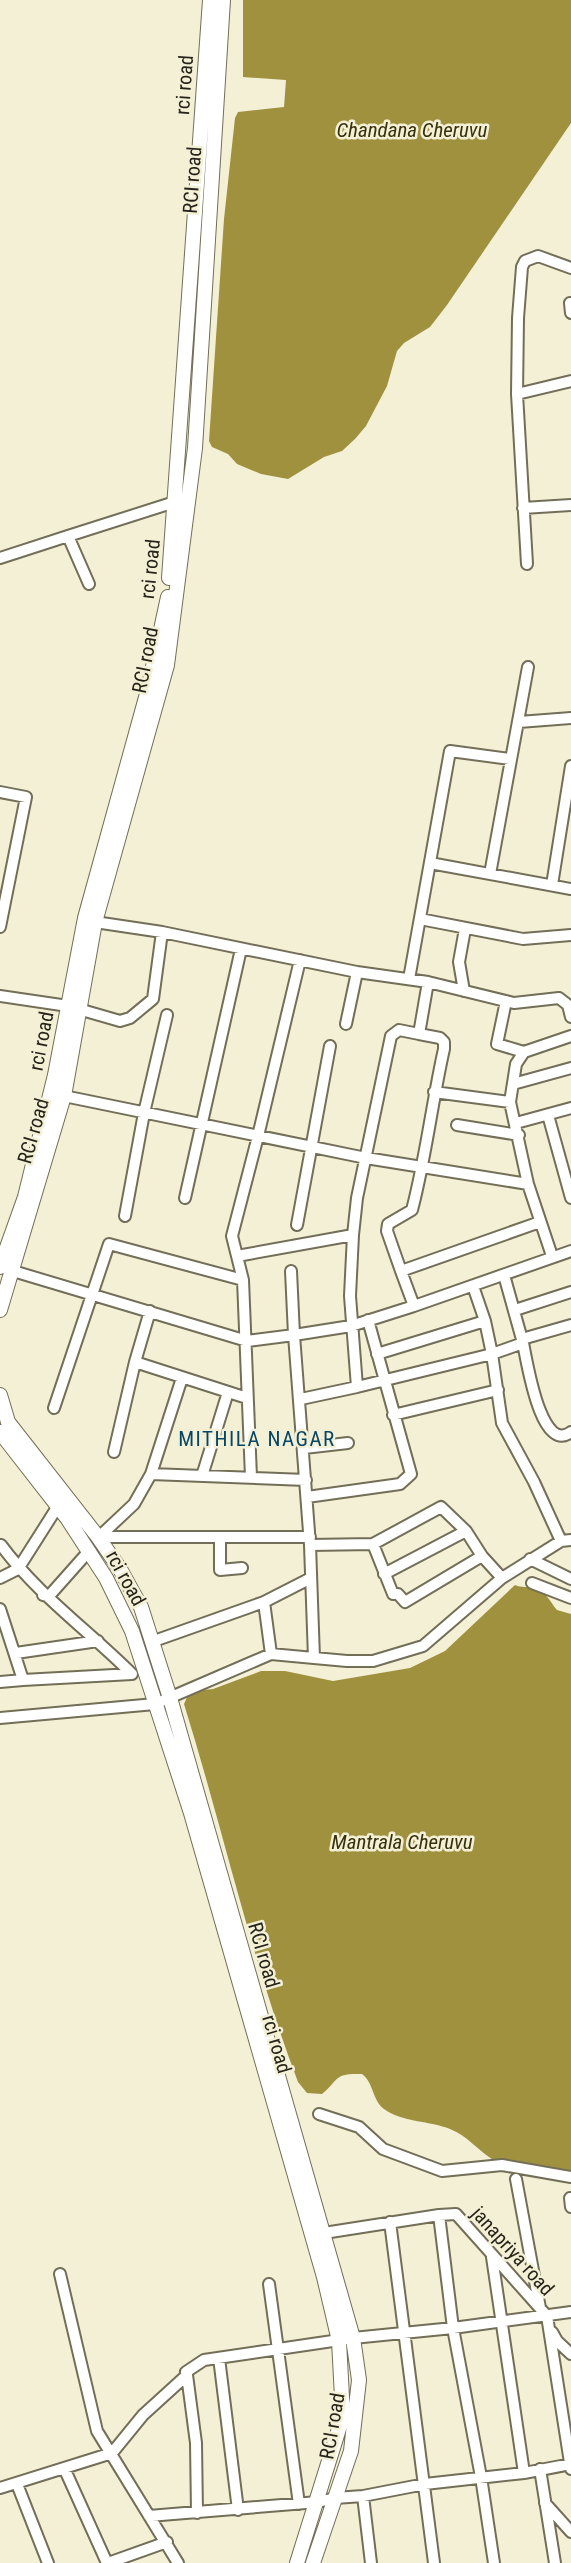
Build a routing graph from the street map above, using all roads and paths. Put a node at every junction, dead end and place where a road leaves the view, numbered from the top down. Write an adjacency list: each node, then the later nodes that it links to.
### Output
1 (210, 0): 8 (main road, rci road)
2 (223, 0): 8 (main road, RCI road)
3 (571, 268): 7 (street)
4 (570, 303): 5 (street)
5 (571, 313)
6 (571, 381): 7 (street)
7 (517, 394): 10 (street)
8 (183, 499): 11 (street); 27 (main road, RCI road); 40 (main road, rci road)
9 (571, 505): 10 (street)
10 (524, 508): 13 (street)
11 (68, 536): 12 (street); 14 (street)
12 (0, 558)
13 (527, 564)
14 (89, 584)
15 (528, 667): 17 (street)
16 (571, 718): 17 (street)
17 (519, 722): 18 (street)
18 (510, 759): 22 (street); 23 (street)
19 (571, 766): 21 (street)
20 (0, 792): 28 (street)
21 (568, 809): 24 (street)
22 (430, 863): 23 (street); 26 (street)
23 (490, 874): 24 (street)
24 (552, 885): 25 (street)
25 (571, 889)
26 (420, 919): 29 (street); 35 (street)
27 (95, 922): 30 (street); 40 (main road, RCI road)
28 (0, 927)
29 (465, 929): 31 (street); 37 (street)
30 (162, 932): 32 (street); 40 (street)
31 (571, 935)
32 (241, 949): 33 (street); 58 (street)
33 (300, 960): 34 (street); 59 (street)
34 (357, 972): 35 (street); 43 (street)
35 (410, 979): 36 (street)
36 (428, 982): 37 (street); 44 (street)
37 (464, 991): 39 (street)
38 (0, 996): 40 (street)
39 (506, 1001): 42 (street); 47 (street)
40 (74, 1007): 51 (main road, RCI road); 75 (main road, rci road)
41 (167, 1015): 54 (street)
42 (571, 1017)
43 (346, 1024)
44 (419, 1034): 50 (street); 62 (street)
45 (571, 1036): 47 (street)
46 (330, 1046): 61 (street)
47 (524, 1052): 49 (street)
48 (571, 1068): 49 (street)
49 (513, 1084): 52 (street)
50 (434, 1092): 52 (street); 63 (street)
51 (64, 1095): 54 (street); 75 (main road, RCI road)
52 (510, 1102): 56 (street)
53 (571, 1108): 55 (street)
54 (144, 1113): 58 (street); 68 (street)
55 (548, 1115): 56 (street); 65 (street)
56 (516, 1123): 60 (street)
57 (457, 1125): 60 (street)
58 (202, 1126): 59 (street); 66 (street)
59 (258, 1136): 61 (street); 73 (street)
60 (519, 1136): 64 (street)
61 (311, 1147): 62 (street); 70 (street)
62 (366, 1158): 63 (street); 71 (street)
63 (423, 1169): 64 (street); 77 (street)
64 (528, 1184): 69 (street)
65 (569, 1185): 67 (street)
66 (185, 1198)
67 (571, 1198)
68 (125, 1216)
69 (540, 1222): 74 (street); 77 (street)
70 (297, 1225)
71 (353, 1235): 73 (street); 90 (street)
72 (571, 1251): 74 (street)
73 (237, 1256): 79 (street)
74 (552, 1256): 78 (street)
75 (6, 1269): 82 (street); 84 (main road, RCI road)
76 (291, 1271): 91 (street)
77 (401, 1271): 83 (street)
78 (504, 1275): 80 (street); 85 (street)
79 (243, 1280): 82 (street); 92 (street)
80 (473, 1286): 83 (street); 88 (street)
81 (571, 1292): 85 (street)
82 (91, 1295): 86 (street); 105 (street)
83 (414, 1306): 87 (street)
84 (0, 1310)
85 (515, 1310): 93 (street)
86 (150, 1311): 92 (street); 96 (street)
87 (368, 1320): 90 (street); 94 (street)
88 (485, 1321): 94 (street); 95 (street)
89 (571, 1325): 93 (street)
90 (351, 1326): 91 (street); 99 (street)
91 (294, 1335): 92 (street); 104 (street)
92 (247, 1341): 103 (street)
93 (522, 1341): 95 (street); 108 (street)
94 (377, 1354): 98 (street)
95 (492, 1354): 98 (street); 100 (street)
96 (135, 1362): 97 (street); 111 (street)
97 (182, 1378): 101 (street); 112 (street)
98 (384, 1381): 99 (street); 106 (street)
99 (357, 1387): 104 (street)
100 (498, 1390): 106 (street); 121 (street)
101 (228, 1392): 103 (street); 113 (street)
102 (0, 1395): 107 (main road, RCI road)
103 (247, 1398): 114 (street)
104 (301, 1398): 110 (street)
105 (54, 1408)
106 (393, 1415): 116 (street)
107 (3, 1427): 117 (main road, rci road); 119 (main road, RCI road)
108 (571, 1432)
109 (348, 1443): 110 (street)
110 (304, 1448): 115 (street)
111 (114, 1452)
112 (152, 1474): 113 (street); 119 (street)
113 (202, 1476): 114 (street)
114 (251, 1478): 115 (street)
115 (306, 1480): 116 (street)
116 (307, 1497): 122 (street)
117 (58, 1506): 125 (main road, rci road); 129 (street)
118 (466, 1531): 123 (street); 126 (street); 130 (street)
119 (99, 1537): 120 (street); 141 (main road, RCI road)
120 (220, 1537): 122 (street); 128 (street)
121 (566, 1540): 127 (street)
122 (310, 1541): 123 (street); 132 (street)
123 (373, 1544): 130 (street)
124 (1, 1545): 129 (street)
125 (89, 1551): 136 (street); 149 (main road, rci road)
126 (482, 1556): 130 (street); 133 (street)
127 (530, 1559): 133 (street); 134 (street)
128 (242, 1568)
129 (18, 1569): 131 (street); 136 (street)
130 (384, 1574)
131 (0, 1578)
132 (311, 1578): 138 (street); 145 (street)
133 (502, 1578): 145 (street)
134 (571, 1579)
135 (532, 1583): 137 (street)
136 (46, 1596): 140 (street)
137 (571, 1598)
138 (264, 1602): 141 (street); 144 (street)
139 (1, 1614): 143 (street)
140 (98, 1641): 143 (street); 146 (street)
141 (154, 1641): 148 (main road, RCI road)
142 (0, 1647): 143 (street)
143 (14, 1649): 146 (street)
144 (271, 1654): 145 (street); 148 (street)
145 (314, 1658)
146 (23, 1680): 147 (street)
147 (0, 1682)
148 (170, 1698): 149 (street); 156 (main road, RCI road)
149 (154, 1704): 150 (street); 166 (main road, rci road)
150 (0, 1718)
151 (318, 2114): 152 (street)
152 (571, 2177)
153 (516, 2179): 161 (street)
154 (439, 2215): 155 (street); 157 (street, janapriya road); 163 (street)
155 (390, 2222): 156 (street); 164 (street)
156 (324, 2233): 165 (main road, RCI road)
157 (492, 2256): 161 (street, janapriya road); 162 (street)
158 (60, 2274): 171 (street)
159 (269, 2284): 167 (street)
160 (571, 2312): 161 (street)
161 (545, 2317): 162 (street); 168 (street); 172 (street, janapriya road)
162 (502, 2322): 163 (street); 176 (street)
163 (453, 2328): 164 (street); 177 (street)
164 (405, 2334): 165 (street); 179 (street)
165 (354, 2338): 166 (street); 182 (main road, RCI road)
166 (339, 2341): 167 (street); 183 (main road, rci road)
167 (277, 2350): 169 (street); 184 (street)
168 (571, 2354)
169 (219, 2358): 170 (street); 186 (street)
170 (187, 2375): 171 (street); 187 (street)
171 (112, 2453): 175 (street); 188 (street)
172 (571, 2464): 173 (street); 174 (street, janapriya road)
173 (540, 2469): 176 (street); 185 (street)
174 (571, 2469)
175 (65, 2470): 178 (street); 192 (street)
176 (524, 2473): 177 (street)
177 (481, 2477): 179 (street); 198 (street)
178 (17, 2484): 180 (street); 191 (street)
179 (425, 2484): 181 (street); 197 (street)
180 (0, 2488)
181 (363, 2496): 182 (street); 196 (street)
182 (335, 2498): 183 (street); 195 (main road, RCI road)
183 (318, 2502): 184 (street); 194 (main road, rci road)
184 (299, 2504): 186 (street)
185 (545, 2504): 189 (street); 199 (street)
186 (238, 2510): 187 (street)
187 (197, 2513): 188 (street)
188 (149, 2516): 190 (street)
189 (571, 2532)
190 (167, 2542): 192 (street); 193 (street)
191 (48, 2563)
192 (108, 2563)
193 (178, 2563)
194 (297, 2563)
195 (313, 2563)
196 (371, 2563)
197 (434, 2563)
198 (494, 2563)
199 (555, 2563)

